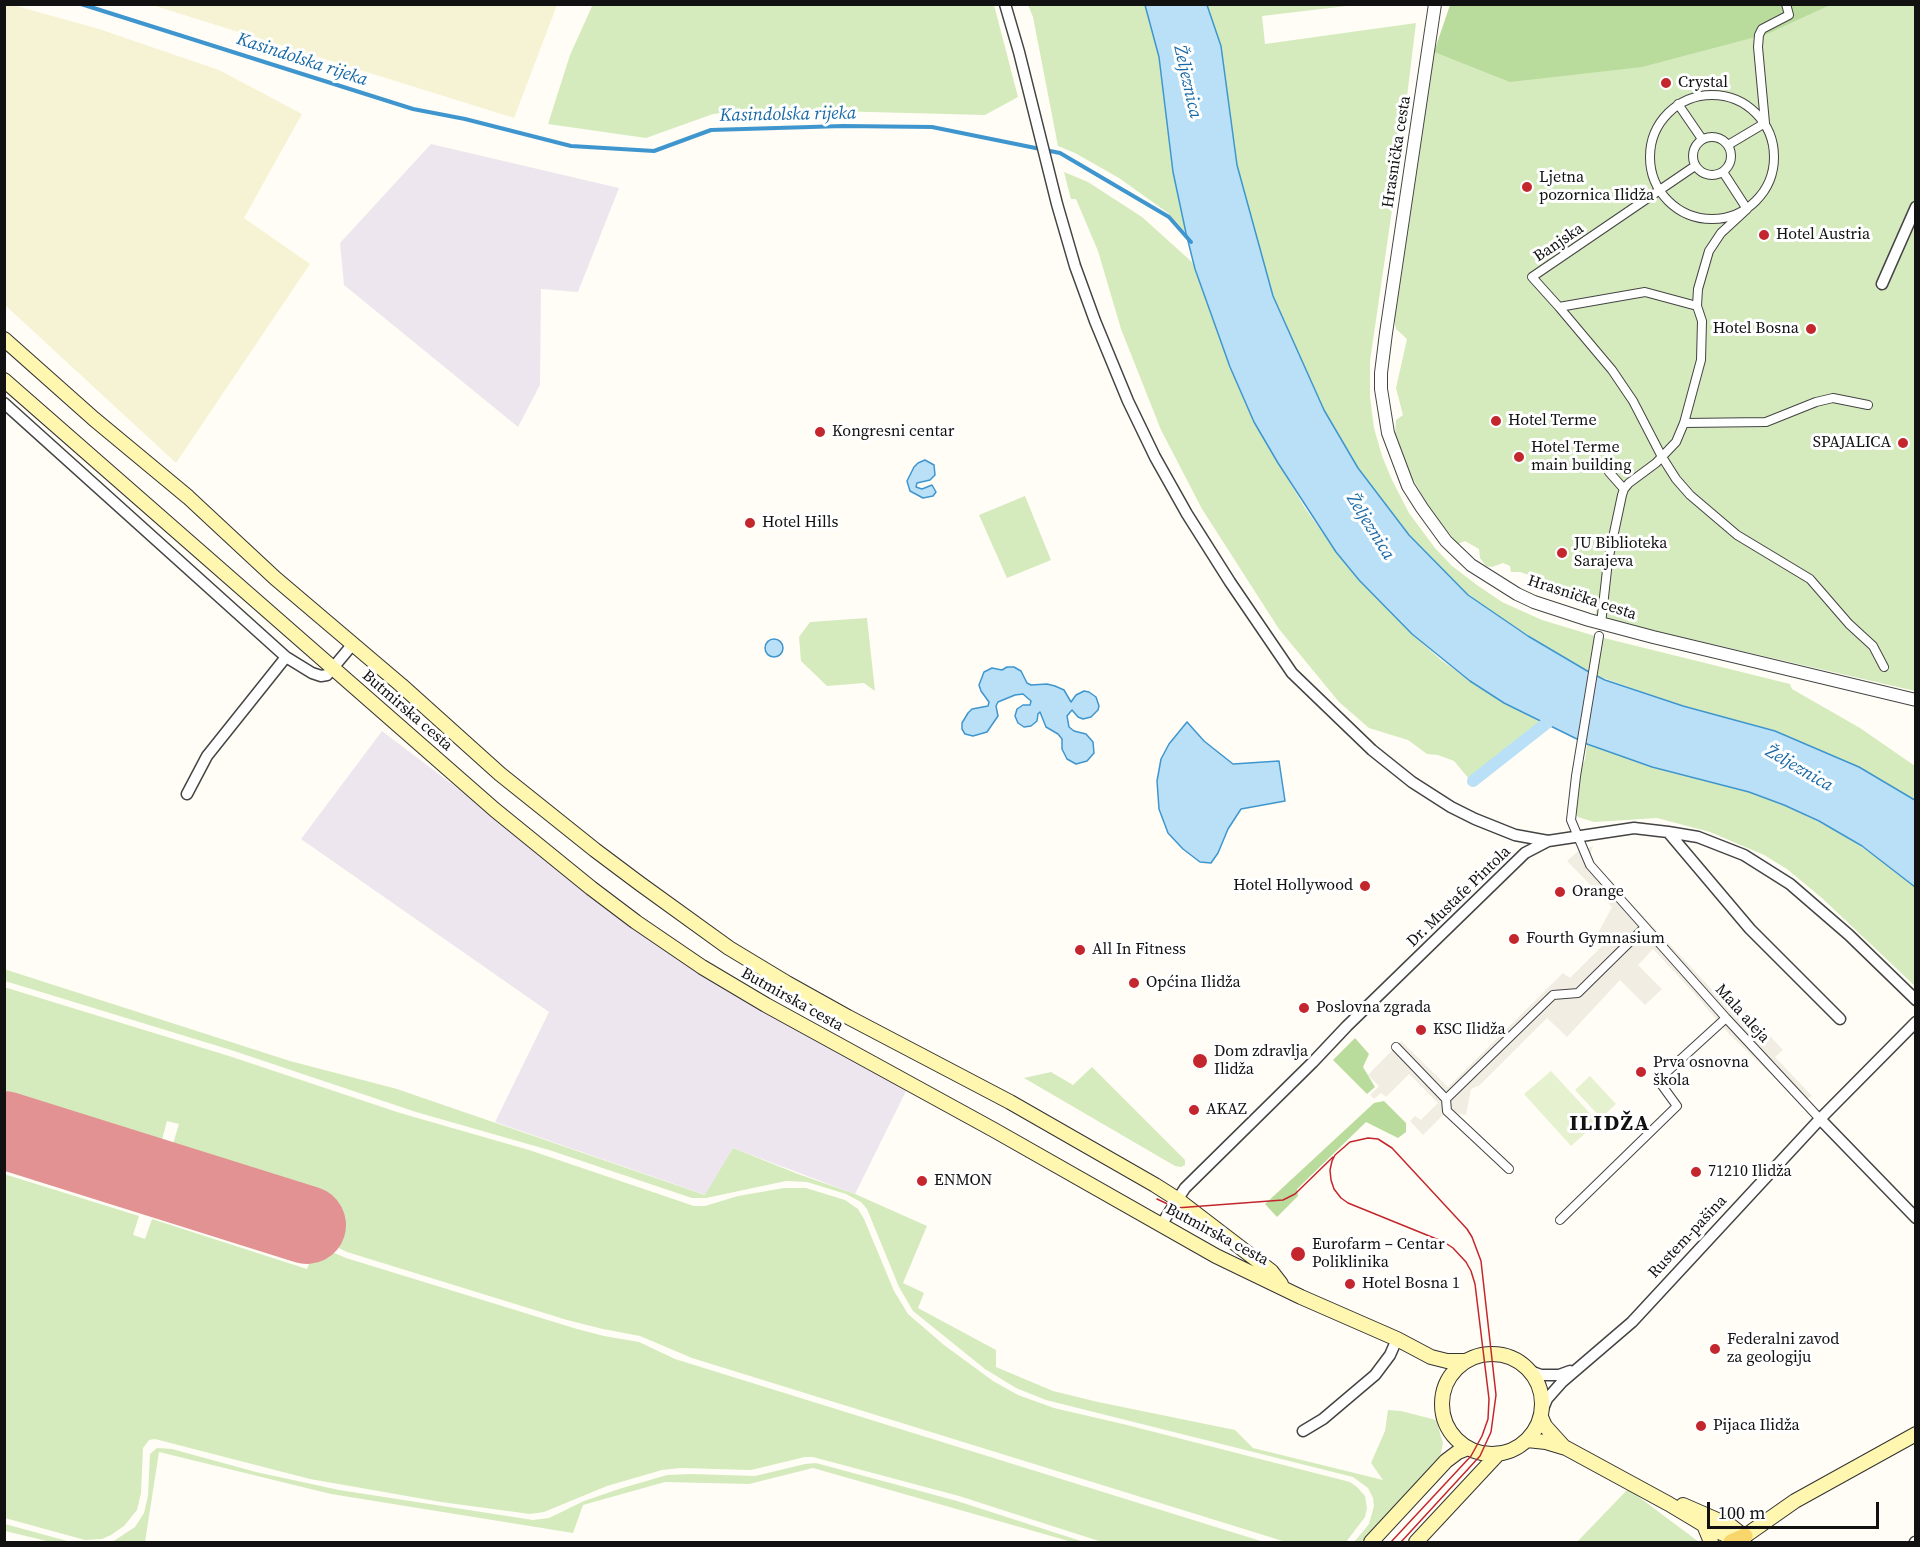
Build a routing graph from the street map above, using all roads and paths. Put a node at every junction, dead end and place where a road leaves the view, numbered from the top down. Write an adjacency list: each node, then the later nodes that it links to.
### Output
1 (1005, 4): 33 (street)
2 (1435, 4): 24 (street, Hrasnička cesta)
3 (1786, 4): 5 (street)
4 (1678, 104): 5 (street); 6 (street); 10 (street)
5 (1765, 123): 7 (street); 12 (street)
6 (1701, 140): 7 (street); 8 (street)
7 (1728, 145): 9 (street)
8 (1695, 166): 9 (street); 10 (street, Banjska)
9 (1723, 172): 12 (street)
10 (1659, 190): 12 (street); 15 (street, Banjska)
11 (1916, 207): 13 (street)
12 (1747, 209): 14 (street)
13 (1882, 285)
14 (1698, 306): 15 (street); 20 (street)
15 (1559, 307): 21 (street)
16 (4, 339): 25 (main road, Butmirska cesta)
17 (4, 380): 28 (main road, Butmirska cesta)
18 (4, 403): 26 (street)
19 (1868, 405): 20 (street)
20 (1684, 423): 21 (street)
21 (1662, 457): 23 (street); 27 (street)
22 (1609, 472): 23 (street)
23 (1624, 489): 24 (street, Mala aleja)
24 (1600, 630): 29 (street, Hrasnička cesta); 32 (street, Mala aleja)
25 (352, 645): 28 (street); 43 (main road, Butmirska cesta)
26 (286, 657): 28 (street); 30 (street)
27 (1884, 667)
28 (332, 668): 46 (main road, Butmirska cesta)
29 (1916, 700)
30 (187, 794)
31 (1668, 832): 32 (street, Dr. Mustafe Pintola); 35 (street, Dr. Mustafe Pintola); 37 (street)
32 (1578, 836): 33 (street, Dr. Mustafe Pintola); 34 (street, Mala aleja)
33 (1548, 841): 43 (street, Dr. Mustafe Pintola)
34 (1645, 927): 36 (street, Mala aleja); 40 (street)
35 (1916, 1000)
36 (1726, 1018): 41 (street, Mala aleja); 45 (street)
37 (1840, 1019)
38 (1916, 1022): 41 (street, Rustem-pašina)
39 (1396, 1047): 40 (street)
40 (1446, 1100): 42 (street)
41 (1820, 1119): 44 (street); 51 (street, Rustem-pašina)
42 (1509, 1169)
43 (1177, 1199): 46 (street, Dr. Mustafe Pintola); 47 (main road, Butmirska cesta)
44 (1916, 1218)
45 (1560, 1220)
46 (1161, 1225): 47 (main road, Butmirska cesta)
47 (1284, 1288): 48 (main road, Butmirska cesta)
48 (1397, 1339): 49 (main road, Butmirska cesta); 56 (street)
49 (1431, 1357): 50 (main road, Butmirska cesta); 53 (main road)
50 (1465, 1361): 52 (main road); 53 (main road)
51 (1582, 1367): 52 (street, Rustem-pašina); 54 (street, Rustem-pašina)
52 (1530, 1371): 54 (main road)
53 (1443, 1392): 55 (main road)
54 (1541, 1414): 58 (main road); 60 (main road)
55 (1449, 1430): 59 (main road); 62 (main road)
56 (1303, 1431)
57 (1916, 1434): 65 (main road)
58 (1527, 1440): 60 (main road); 61 (main road)
59 (1468, 1448): 61 (main road); 62 (main road)
60 (1566, 1448): 63 (main road)
61 (1498, 1454): 67 (main road)
62 (1446, 1461): 66 (main road)
63 (1670, 1504): 64 (main road); 65 (main road)
64 (1704, 1525): 65 (main road); 68 (main road)
65 (1743, 1541)
66 (1371, 1542)
67 (1416, 1542)
68 (1711, 1542)

